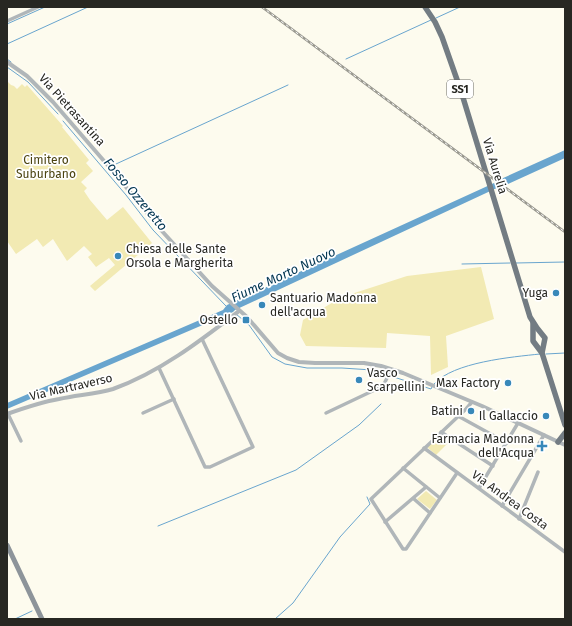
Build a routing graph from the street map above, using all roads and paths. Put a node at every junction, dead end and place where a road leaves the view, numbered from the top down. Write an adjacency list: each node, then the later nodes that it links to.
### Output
1 (38, 7): 3 (street)
2 (425, 7): 6 (main road, Via Aurelia / SS1)
3 (7, 21)
4 (7, 62): 5 (street, Via Pietrasantina)
5 (237, 312): 8 (street, Via Martraverso); 13 (street, Via Pietrasantina)
6 (533, 323): 7 (main road, Via Aurelia / SS1); 9 (main road, Via Aurelia / SS1)
7 (541, 334): 9 (main road); 10 (main road, SS1)
8 (202, 339): 12 (street, Via Martraverso); 14 (street)
9 (534, 340): 10 (main road); 11 (main road, SS1)
10 (544, 344): 11 (main road, SS1)
11 (542, 353): 21 (main road, SS1)
12 (159, 368): 14 (street); 18 (street, Via Martraverso)
13 (390, 369): 15 (street, Via Pietrasantina); 17 (street)
14 (174, 399): 16 (street)
15 (472, 402): 19 (street); 20 (street, Via Pietrasantina)
16 (143, 413)
17 (326, 413)
18 (8, 414): 25 (street)
19 (458, 416): 22 (street); 27 (street)
20 (518, 423): 24 (street, Via Pietrasantina); 27 (street)
21 (565, 423)
22 (441, 432): 29 (street); 30 (street)
23 (565, 433): 26 (main road)
24 (544, 435): 26 (street, Via Pietrasantina); 38 (street)
25 (21, 441)
26 (558, 442): 28 (street, Via Pietrasantina)
27 (507, 443): 30 (street)
28 (565, 445)
29 (424, 448): 31 (street); 33 (street, Via Andrea Costa)
30 (493, 466): 35 (street)
31 (403, 468): 34 (street); 41 (street)
32 (538, 472): 40 (street)
33 (457, 473): 35 (street, Via Andrea Costa); 36 (street)
34 (426, 488): 36 (street); 37 (street)
35 (479, 488): 38 (street, Via Andrea Costa)
36 (440, 498): 39 (street)
37 (414, 499): 39 (street); 41 (street)
38 (502, 506): 40 (street, Via Andrea Costa)
39 (430, 513): 41 (street)
40 (519, 519): 43 (street, Via Andrea Costa)
41 (385, 522)
42 (7, 546): 44 (main road)
43 (565, 552)
44 (42, 619)

